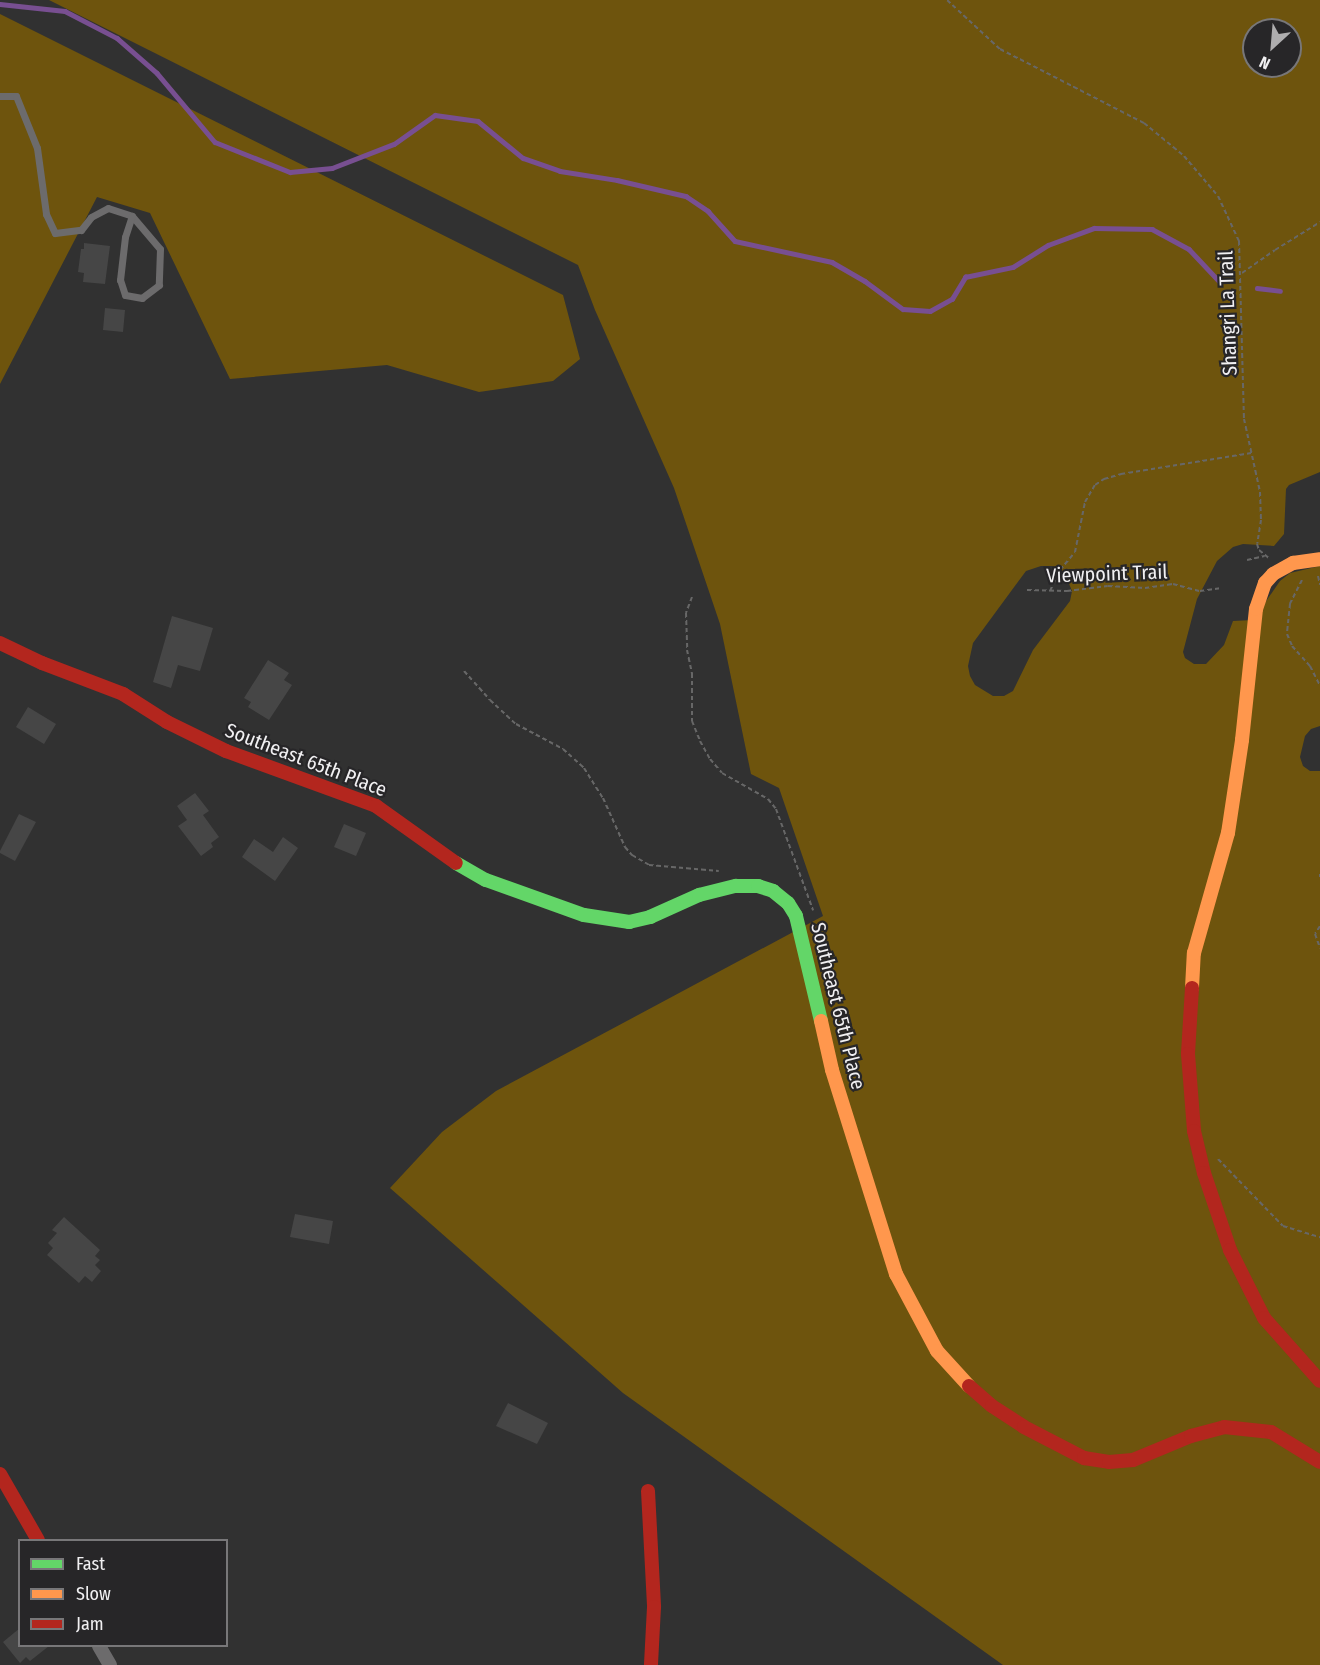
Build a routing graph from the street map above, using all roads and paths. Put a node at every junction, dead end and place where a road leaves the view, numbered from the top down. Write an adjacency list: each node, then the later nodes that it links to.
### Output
1 (947, 0): 5 (path, Shangri La Trail)
2 (0, 96): 3 (lane)
3 (132, 216): 3 (lane)
4 (1320, 222): 5 (path)
5 (1241, 274): 6 (path, Shangri La Trail)
6 (1251, 453): 7 (path, Shangri La Trail); 13 (path)
7 (1265, 556): 9 (path); 10 (path)
8 (1320, 559): 10 (street)
9 (1247, 560)
10 (1293, 563): 17 (path); 24 (street)
11 (1222, 588): 13 (path, Viewpoint Trail)
12 (1027, 590): 13 (path, Viewpoint Trail)
13 (1050, 591)
14 (692, 597): 19 (path)
15 (0, 643): 19 (street, Southeast 65th Place)
16 (464, 671): 18 (path)
17 (1320, 686)
18 (726, 873)
19 (796, 916): 25 (street, Southeast 65th Place)
20 (1320, 926): 21 (path)
21 (1320, 948)
22 (1217, 1158): 23 (path)
23 (1320, 1237)
24 (1320, 1381)
25 (1320, 1462)
26 (0, 1474): 28 (street)
27 (648, 1491): 31 (street)
28 (37, 1539)
29 (100, 1647): 30 (street)
30 (110, 1665)
31 (651, 1665)

